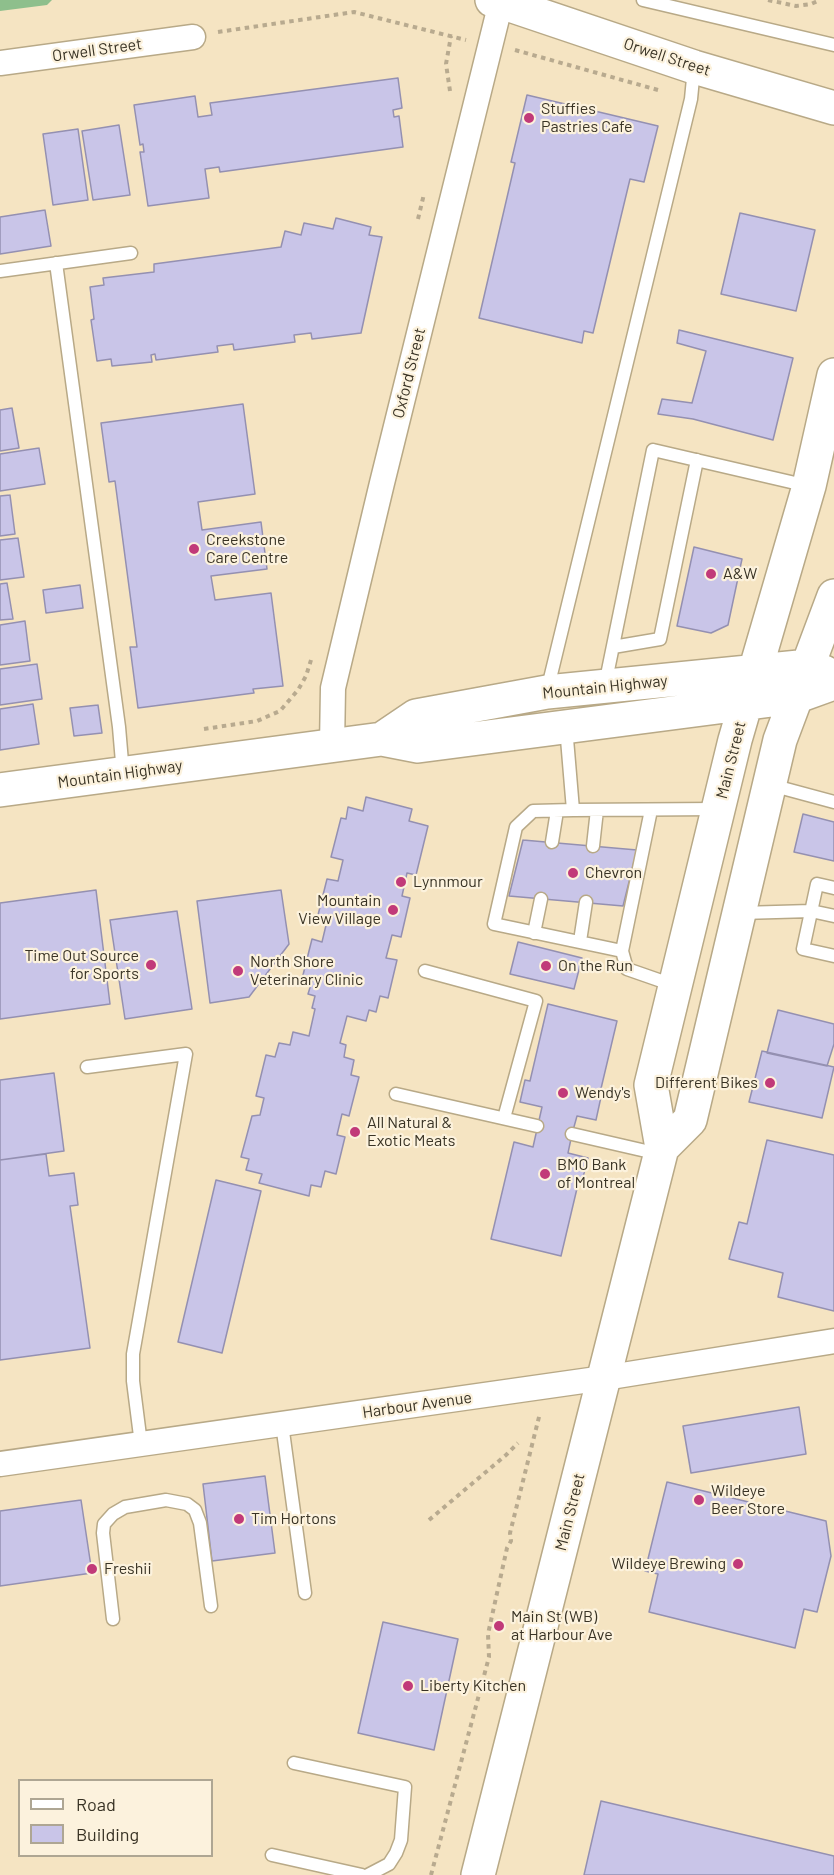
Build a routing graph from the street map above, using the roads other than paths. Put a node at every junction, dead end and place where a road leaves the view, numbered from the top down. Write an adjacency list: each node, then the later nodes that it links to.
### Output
1 (643, 0): 4 (lane)
2 (498, 1): 6 (main road, Orwell Street); 23 (street, Oxford Street)
3 (193, 37): 5 (street, Orwell Street)
4 (834, 45)
5 (0, 63)
6 (694, 67): 7 (main road, Orwell Street); 19 (lane)
7 (834, 108)
8 (131, 252): 9 (lane)
9 (56, 263): 10 (lane); 24 (lane)
10 (0, 271)
11 (834, 375): 13 (main road, Main Street)
12 (697, 460): 13 (lane); 15 (lane); 15 (lane)
13 (809, 486): 18 (main road, Main Street)
14 (834, 596): 16 (main road)
15 (613, 646): 17 (lane)
16 (826, 675): 18 (main road, Mountain Highway); 20 (main road)
17 (605, 685): 18 (main road, Mountain Highway); 19 (main road, Mountain Highway)
18 (750, 688): 20 (main road, Mountain Highway); 21 (main road, Mountain Highway); 28 (main road, Main Street)
19 (547, 692): 22 (main road, Mountain Highway)
20 (795, 697): 25 (main road)
21 (566, 726): 22 (main road, Mountain Highway); 29 (lane)
22 (382, 740): 23 (main road, Mountain Highway)
23 (332, 746): 24 (main road, Mountain Highway)
24 (123, 774): 26 (main road, Mountain Highway)
25 (770, 784): 27 (lane); 39 (main road)
26 (0, 790)
27 (834, 802)
28 (719, 809): 31 (lane); 46 (main road, Main Street)
29 (573, 810): 30 (lane); 32 (lane)
30 (597, 810): 31 (lane); 34 (lane)
31 (651, 810): 43 (lane)
32 (556, 811): 33 (lane); 41 (lane)
33 (552, 842)
34 (593, 846)
35 (834, 888): 38 (lane)
36 (541, 899): 41 (lane)
37 (586, 902): 42 (lane)
38 (812, 911): 39 (lane); 40 (lane); 44 (lane)
39 (739, 913): 52 (main road)
40 (834, 916)
41 (534, 933): 42 (lane)
42 (580, 941): 43 (lane)
43 (622, 951): 46 (lane)
44 (834, 956)
45 (425, 971): 49 (lane)
46 (676, 986): 52 (main road, Main Street)
47 (87, 1067): 56 (lane)
48 (396, 1094): 49 (lane)
49 (504, 1118): 50 (lane)
50 (537, 1126)
51 (573, 1134): 52 (lane)
52 (661, 1151): 54 (main road, Main Street)
53 (834, 1341): 54 (street, Harbour Avenue)
54 (604, 1378): 55 (street, Harbour Avenue); 65 (main road, Main Street)
55 (282, 1424): 56 (street, Harbour Avenue); 58 (lane)
56 (141, 1444): 57 (street, Harbour Avenue)
57 (0, 1464)
58 (305, 1593)
59 (211, 1606): 60 (lane)
60 (113, 1619)
61 (294, 1763): 64 (lane)
62 (272, 1855): 63 (lane)
63 (362, 1875)
64 (368, 1875)
65 (478, 1875)

